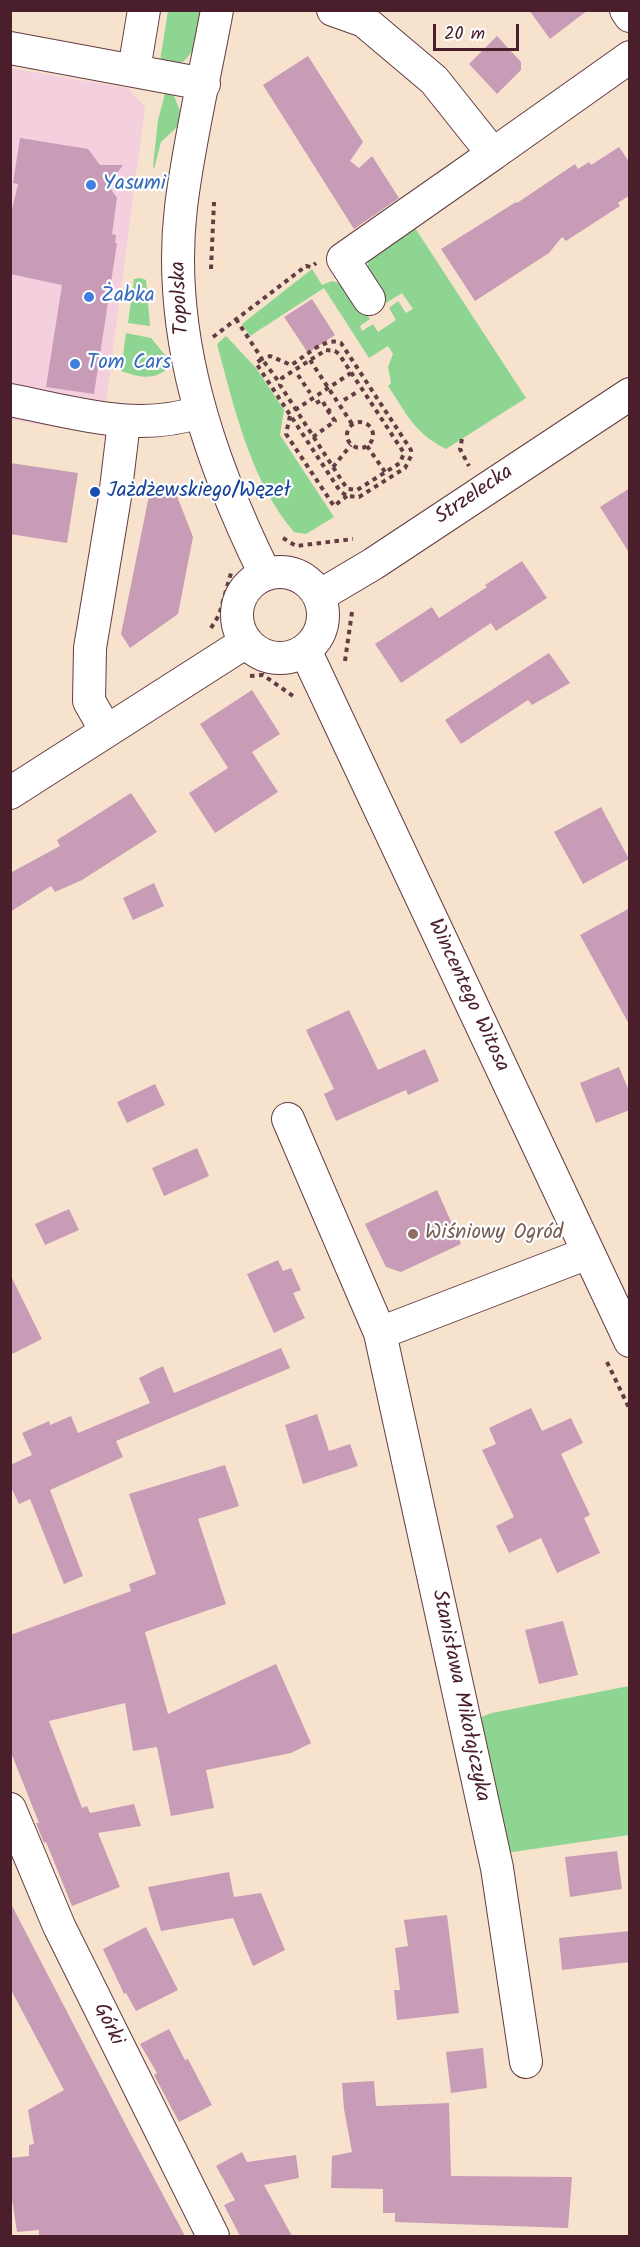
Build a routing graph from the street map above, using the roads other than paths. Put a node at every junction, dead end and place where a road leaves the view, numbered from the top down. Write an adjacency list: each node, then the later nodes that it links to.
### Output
1 (144, 10): 8 (street)
2 (217, 10): 9 (street, Topolska)
3 (333, 10): 10 (street)
4 (626, 10): 5 (street)
5 (630, 16)
6 (10, 48): 8 (street)
7 (630, 57): 10 (street)
8 (134, 70): 9 (street)
9 (204, 84): 14 (street, Topolska)
10 (493, 154): 11 (street)
11 (369, 299)
12 (630, 394): 17 (street, Strzelecka)
13 (10, 400): 15 (street)
14 (200, 412): 15 (street); 16 (street, Topolska)
15 (124, 422): 20 (street)
16 (265, 574): 17 (street); 18 (street)
17 (319, 596): 19 (street)
18 (246, 642): 19 (street); 20 (street)
19 (305, 650): 23 (street, Wincentego Witosa)
20 (106, 731): 21 (street)
21 (10, 793)
22 (288, 1119): 24 (street, Stanisława Mikołajczyka)
23 (588, 1252): 24 (street); 25 (street, Wincentego Witosa)
24 (380, 1333): 27 (street, Stanisława Mikołajczyka)
25 (617, 1349)
26 (10, 1809): 28 (street, Górki)
27 (526, 2062)
28 (213, 2236)

